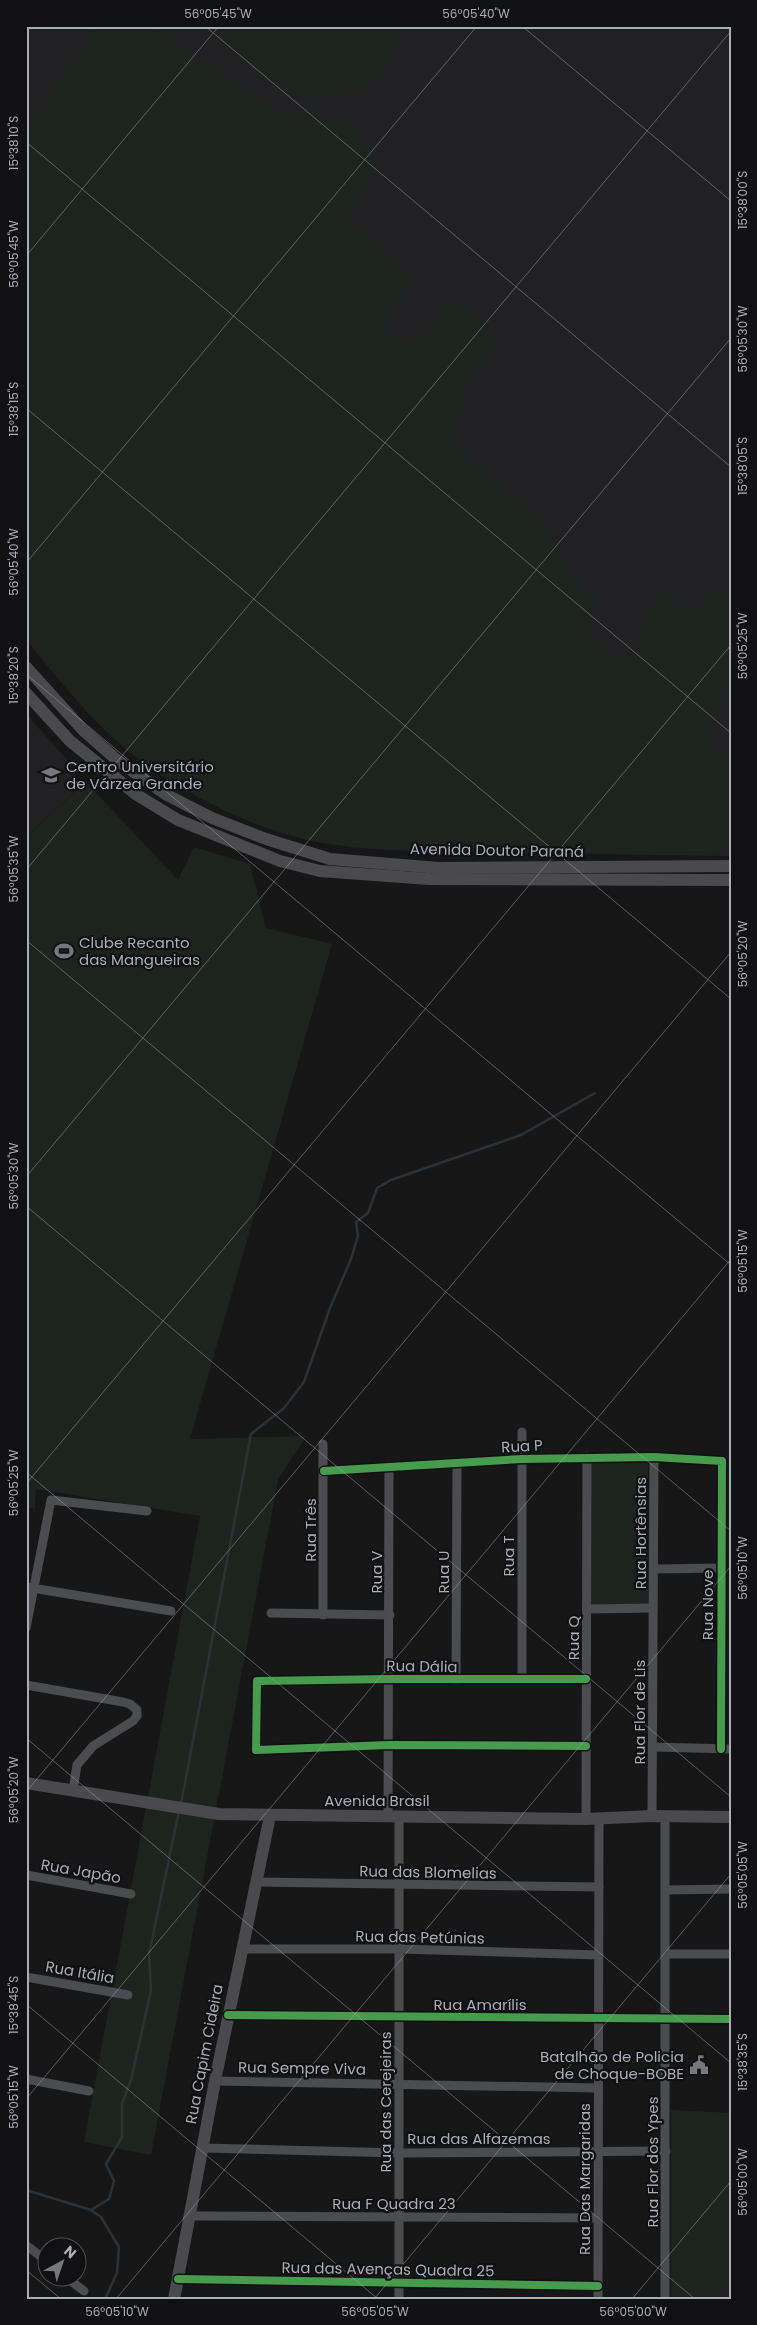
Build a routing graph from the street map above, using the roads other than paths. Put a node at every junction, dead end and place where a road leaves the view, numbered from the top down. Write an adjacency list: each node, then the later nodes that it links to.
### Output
1 (26, 667): 3 (main road, Avenida Doutor Paraná)
2 (28, 696): 4 (main road, Avenida Doutor Paraná)
3 (731, 866)
4 (731, 880)
5 (522, 1432): 9 (street, Rua T)
6 (323, 1444): 13 (street, Rua Três)
7 (587, 1457): 8 (street, Rua P); 9 (street, Rua P); 19 (street, Rua Q)
8 (654, 1457): 10 (street, Rua P); 16 (street, Rua Hortênsias)
9 (522, 1459): 11 (street, Rua P); 26 (street, Rua T)
10 (722, 1461): 15 (street, Rua Nove)
11 (457, 1464): 12 (street, Rua P); 28 (street, Rua U)
12 (389, 1466): 13 (street, Rua P); 23 (street, Rua V)
13 (324, 1471): 22 (street, Rua Três)
14 (147, 1512): 17 (street)
15 (721, 1568): 16 (street); 29 (street, Rua Nove)
16 (654, 1569): 18 (street, Rua Hortênsias)
17 (30, 1588): 20 (street); 24 (street)
18 (653, 1608): 19 (street); 34 (street, Rua Flor de Lis)
19 (587, 1609): 27 (street, Rua Q)
20 (171, 1611)
21 (271, 1613): 22 (street)
22 (323, 1615): 23 (street)
23 (390, 1615): 25 (street, Rua V)
24 (26, 1628)
25 (390, 1679): 28 (street, Rua Dália); 32 (street, Rua V); 32 (street, Rua Dália)
26 (522, 1679): 27 (street, Rua Dália); 28 (street, Rua Dália)
27 (586, 1679): 33 (street, Rua Q)
28 (456, 1680)
29 (720, 1680): 30 (street); 35 (street, Rua Nove)
30 (731, 1681)
31 (26, 1685): 38 (street)
32 (389, 1745): 33 (street); 40 (street, Rua das Cerejeiras)
33 (586, 1746): 45 (street, Rua Q)
34 (652, 1747): 35 (street); 41 (street, Rua Flor de Lis)
35 (721, 1748): 36 (street)
36 (731, 1749)
37 (26, 1783): 38 (main road, Avenida Brasil)
38 (72, 1790): 39 (main road, Avenida Brasil)
39 (270, 1816): 40 (main road, Avenida Brasil); 47 (main road, Rua Capim Cideira)
40 (394, 1816): 45 (main road, Avenida Brasil); 48 (street, Rua das Cerejeiras)
41 (652, 1816): 42 (main road, Avenida Brasil); 44 (main road, Avenida Brasil)
42 (666, 1816): 43 (main road, Avenida Brasil); 51 (street, Rua Flor dos Ypes)
43 (731, 1817)
44 (599, 1818): 45 (main road, Avenida Brasil); 49 (street, Rua Das Margaridas)
45 (586, 1819)
46 (26, 1875): 52 (street, Rua Japão)
47 (256, 1882): 48 (street, Rua das Blomelias); 53 (main road, Rua Capim Cideira)
48 (400, 1886): 49 (street, Rua das Blomelias); 54 (street, Rua das Cerejeiras)
49 (599, 1887): 55 (street, Rua Das Margaridas)
50 (731, 1889): 51 (street)
51 (666, 1890): 56 (street, Rua Flor dos Ypes)
52 (131, 1894)
53 (242, 1949): 54 (street, Rua das Petúnias); 60 (main road, Rua Capim Cideira)
54 (400, 1949): 55 (street, Rua das Petúnias); 61 (street, Rua das Cerejeiras)
55 (599, 1954): 64 (street, Rua Das Margaridas)
56 (666, 1954): 57 (street); 62 (street, Rua Flor dos Ypes)
57 (731, 1954)
58 (26, 1977): 59 (street, Rua Itália)
59 (128, 1995)
60 (228, 2015): 61 (street, Rua Amarílis); 66 (main road, Rua Capim Cideira)
61 (399, 2018): 64 (street, Rua Amarílis); 67 (street, Rua das Cerejeiras)
62 (666, 2018): 63 (street, Rua Amarílis); 64 (street, Rua Amarílis); 71 (street, Rua Flor dos Ypes)
63 (731, 2018)
64 (599, 2019): 68 (street, Rua Das Margaridas)
65 (26, 2080): 69 (street)
66 (215, 2081): 67 (street, Rua Sempre Viva); 70 (main road, Rua Capim Cideira)
67 (398, 2082): 68 (street, Rua Sempre Viva); 73 (street, Rua das Cerejeiras)
68 (598, 2088): 72 (street, Rua Das Margaridas)
69 (89, 2091)
70 (202, 2148): 73 (street, Rua das Alfazemas); 74 (main road, Rua Capim Cideira)
71 (666, 2151): 72 (street, Rua das Alfazemas); 87 (street, Rua Flor dos Ypes)
72 (598, 2152): 73 (street, Rua das Alfazemas); 76 (street, Rua Das Margaridas)
73 (399, 2153): 75 (street, Rua das Cerejeiras)
74 (190, 2216): 75 (street, Rua F Quadra 23); 79 (main road, Rua Capim Cideira)
75 (398, 2217): 76 (street, Rua F Quadra 23); 80 (street, Rua das Cerejeiras)
76 (598, 2218): 81 (street, Rua Das Margaridas)
77 (26, 2245): 78 (street)
78 (38, 2254)
79 (178, 2280): 80 (street, Rua das Avenças Quadra 25); 84 (main road, Rua Capim Cideira)
80 (399, 2283): 81 (street, Rua das Avenças Quadra 25); 85 (street, Rua das Cerejeiras)
81 (598, 2286): 86 (street, Rua Das Margaridas)
82 (80, 2288): 83 (street)
83 (84, 2291)
84 (174, 2299)
85 (399, 2299)
86 (598, 2299)
87 (665, 2299)

